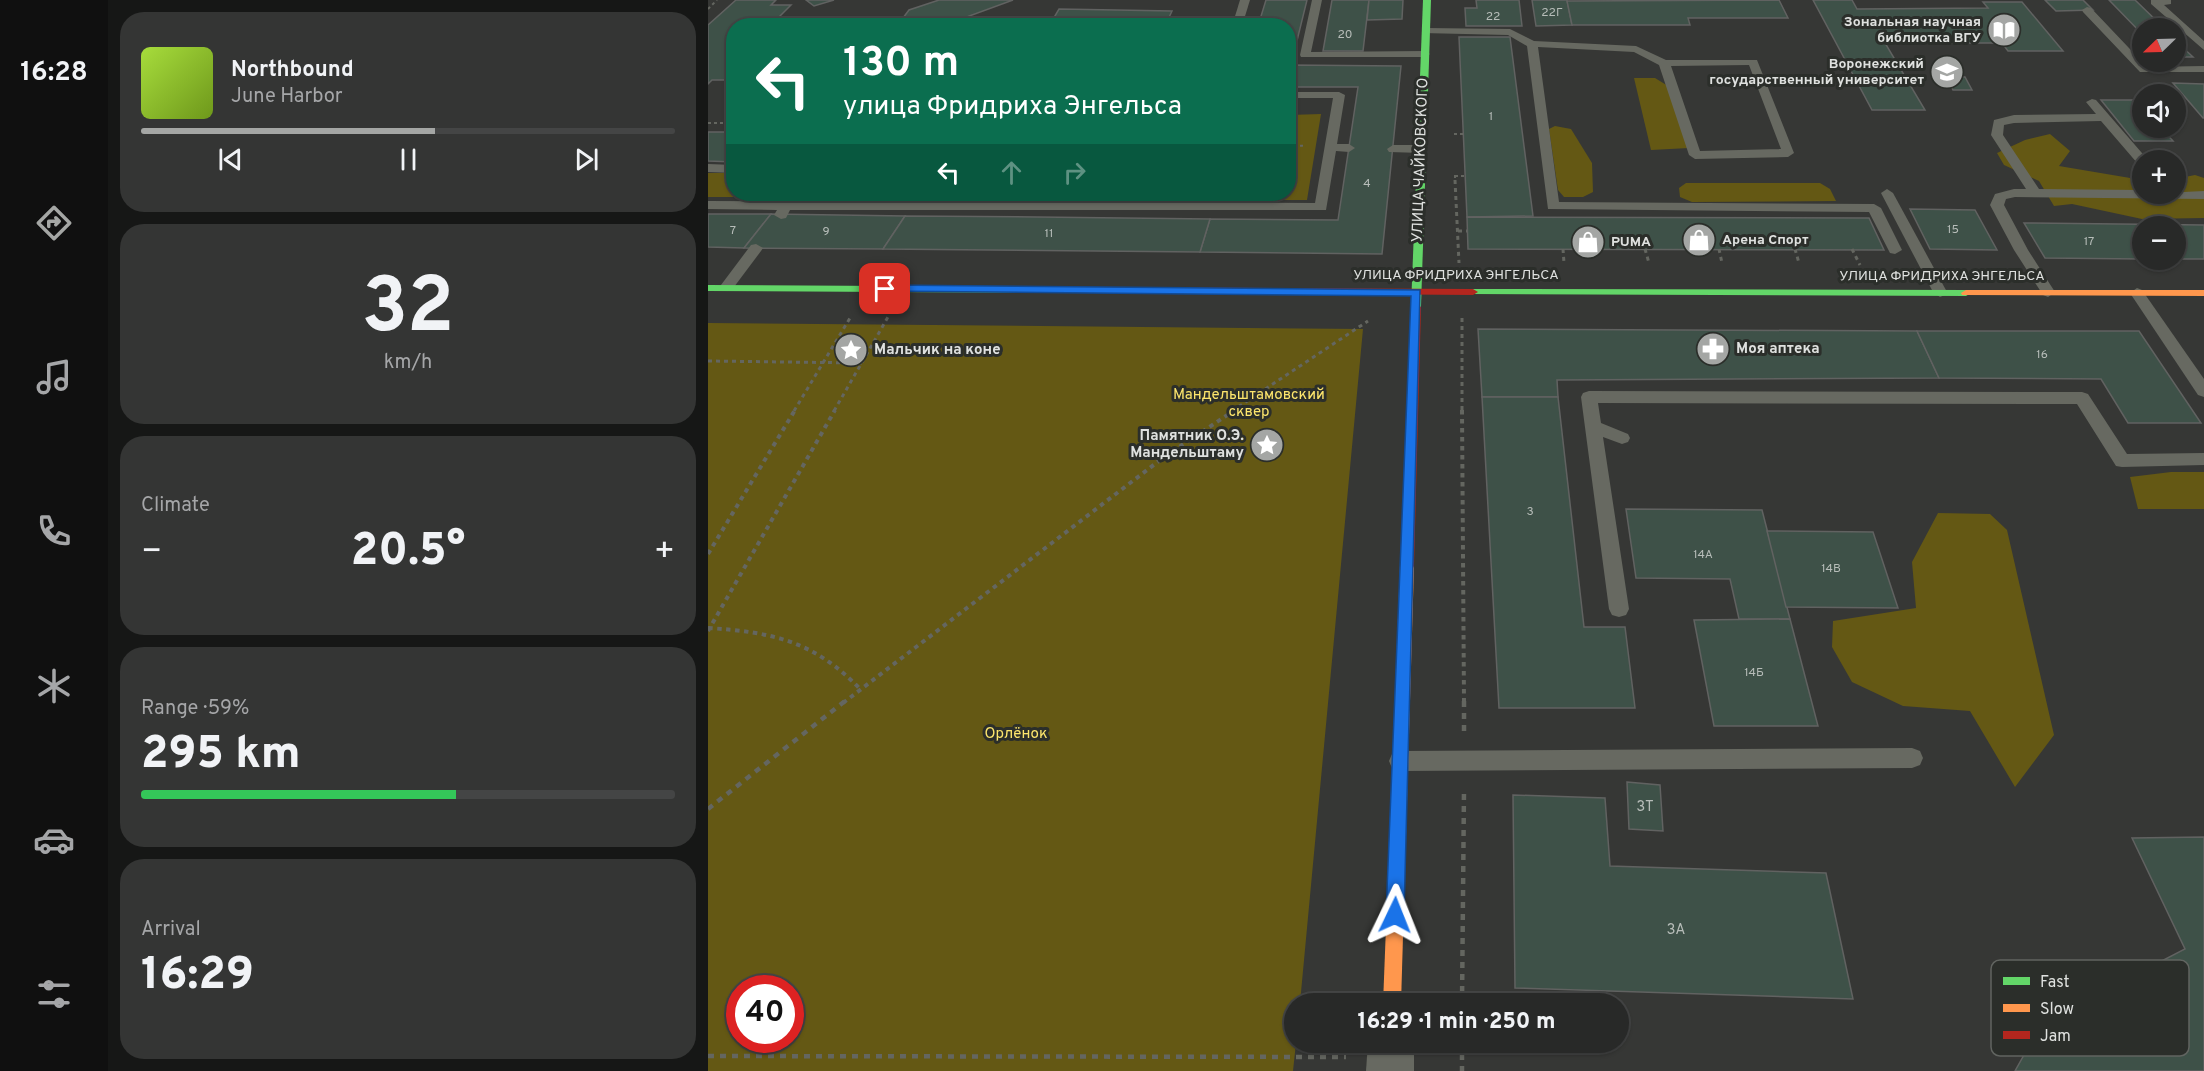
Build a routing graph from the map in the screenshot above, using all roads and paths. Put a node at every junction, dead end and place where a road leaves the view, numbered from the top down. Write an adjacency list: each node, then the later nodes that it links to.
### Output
1 (717, 0): 6 (path)
2 (1245, 0): 8 (lane)
3 (1317, 0): 12 (lane)
4 (1427, 0): 9 (street, УЛИЦА ЧАЙКОВСКОГО)
5 (2165, 0): 11 (lane)
6 (708, 9)
7 (2087, 10): 14 (lane)
8 (1240, 18)
9 (1426, 32): 10 (lane); 12 (street, УЛИЦА ЧАЙКОВСКОГО)
10 (1532, 45): 13 (lane); 45 (lane)
11 (2204, 47)
12 (1425, 54): 25 (street, УЛИЦА ЧАЙКОВСКОГО)
13 (1664, 63): 13 (lane)
14 (2204, 69)
15 (1296, 95): 22 (lane)
16 (2092, 102): 17 (lane)
17 (2105, 117): 26 (lane); 32 (lane)
18 (708, 123): 19 (path)
19 (726, 123)
20 (1454, 134): 21 (path)
21 (1463, 134)
22 (1331, 147): 23 (lane); 36 (lane)
23 (1349, 148)
24 (1393, 149): 25 (lane)
25 (1422, 149): 53 (street, УЛИЦА ЧАЙКОВСКОГО)
26 (2133, 150)
27 (708, 168): 28 (lane)
28 (726, 169)
29 (1455, 176): 30 (path)
30 (1465, 176)
31 (1887, 193): 54 (lane)
32 (2036, 193): 33 (lane); 55 (lane)
33 (2132, 194)
34 (2186, 194): 35 (lane)
35 (2204, 195)
36 (708, 205)
37 (1458, 231): 38 (path)
38 (1467, 231)
39 (756, 248): 52 (lane)
40 (1563, 249): 46 (path)
41 (1645, 249): 47 (path)
42 (1719, 249): 48 (path)
43 (1795, 249): 49 (path)
44 (1852, 249): 50 (path)
45 (1895, 250)
46 (1565, 269)
47 (1650, 270)
48 (1724, 270)
49 (1801, 270)
50 (1863, 271)
51 (708, 288): 52 (street, УЛИЦА ФРИДРИХА ЭНГЕЛЬСА)
52 (726, 288): 53 (street, УЛИЦА ФРИДРИХА ЭНГЕЛЬСА)
53 (1417, 292): 54 (street, УЛИЦА ФРИДРИХА ЭНГЕЛЬСА); 75 (street, УЛИЦА ЧАЙКОВСКОГО)
54 (1940, 292): 55 (street, УЛИЦА ФРИДРИХА ЭНГЕЛЬСА)
55 (2048, 292): 56 (street, УЛИЦА ФРИДРИХА ЭНГЕЛЬСА)
56 (2137, 293): 57 (street, УЛИЦА ФРИДРИХА ЭНГЕЛЬСА); 65 (lane)
57 (2204, 293)
58 (852, 313): 63 (path)
59 (890, 314): 64 (path)
60 (1374, 316): 72 (path)
61 (1462, 317): 74 (path)
62 (708, 361): 63 (path)
63 (823, 362): 64 (path); 69 (path)
64 (862, 363): 71 (path)
65 (2204, 391)
66 (1594, 427): 67 (lane); 68 (lane); 70 (lane)
67 (1622, 438)
68 (2204, 459)
69 (708, 554)
70 (1619, 609)
71 (708, 629): 72 (path)
72 (860, 690): 76 (path)
73 (1912, 758): 74 (lane)
74 (1465, 760): 75 (lane); 78 (path)
75 (1400, 761): 77 (street, УЛИЦА ЧАЙКОВСКОГО)
76 (708, 809)
77 (1392, 993)
78 (1462, 993)
79 (1462, 1053): 82 (path)
80 (708, 1056): 81 (path)
81 (1391, 1056)
82 (1462, 1071)

